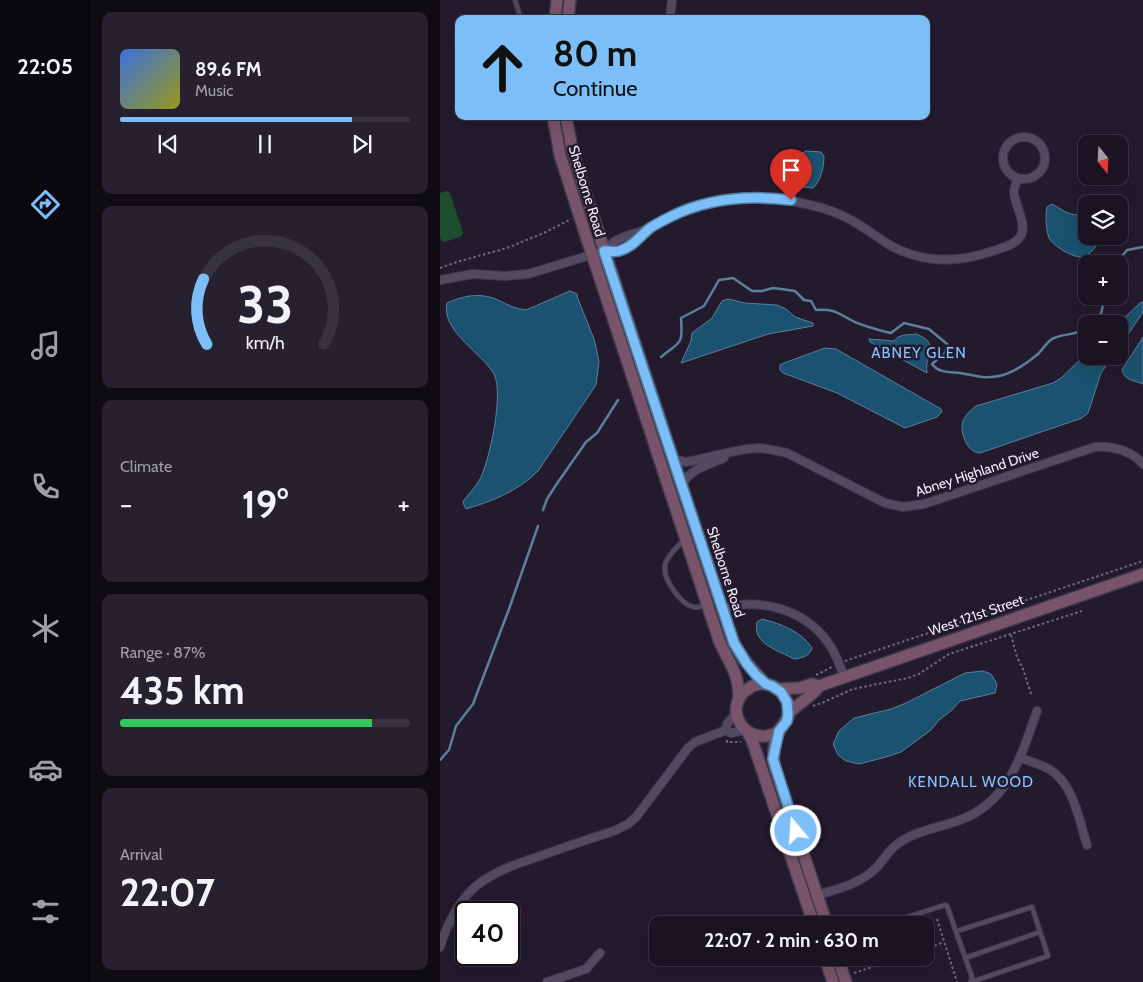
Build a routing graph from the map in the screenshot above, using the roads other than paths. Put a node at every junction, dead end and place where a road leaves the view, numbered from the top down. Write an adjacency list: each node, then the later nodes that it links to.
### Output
1 (514, 0): 5 (lane)
2 (556, 0): 6 (street)
3 (570, 0): 7 (street)
4 (672, 0): 8 (street)
5 (520, 15)
6 (555, 15)
7 (568, 15)
8 (670, 15)
9 (554, 120): 12 (street, Shelborne Road)
10 (567, 120): 12 (street, Shelborne Road)
11 (1017, 179): 11 (street); 12 (street)
12 (598, 253): 13 (street); 15 (street, Shelborne Road); 18 (street, Shelborne Road)
13 (440, 280)
14 (735, 452): 15 (street, Abney Highland Drive); 16 (street, Abney Highland Drive); 17 (street, Abney Highland Drive)
15 (672, 455): 17 (street, Shelborne Road)
16 (1143, 464)
17 (682, 488): 21 (street, Shelborne Road)
18 (685, 538): 20 (street, Shelborne Road); 20 (lane)
19 (1143, 574): 22 (street, West 121st Street)
20 (707, 604): 25 (street, Shelborne Road)
21 (722, 608): 22 (street); 24 (street, Shelborne Road)
22 (844, 676): 23 (street, West 121st Street)
23 (817, 680): 24 (street, West 121st Street); 28 (street, West 121st Street)
24 (772, 686): 25 (street); 28 (street)
25 (739, 699): 27 (street)
26 (1037, 711): 32 (street)
27 (736, 713): 29 (street); 31 (street)
28 (788, 714): 30 (street)
29 (726, 730): 31 (street); 40 (street)
30 (779, 731): 31 (street); 34 (street)
31 (746, 735): 35 (street)
32 (1020, 758): 33 (street); 34 (street)
33 (1087, 845)
34 (817, 895): 36 (street)
35 (811, 916)
36 (824, 916)
37 (910, 916): 38 (lane)
38 (957, 932): 39 (lane); 42 (lane)
39 (1040, 932): 42 (lane); 48 (lane)
40 (440, 947)
41 (600, 953): 46 (street)
42 (965, 958): 48 (lane)
43 (828, 966): 47 (street)
44 (842, 966): 45 (street)
45 (849, 978)
46 (547, 982)
47 (833, 982)
48 (970, 982)

